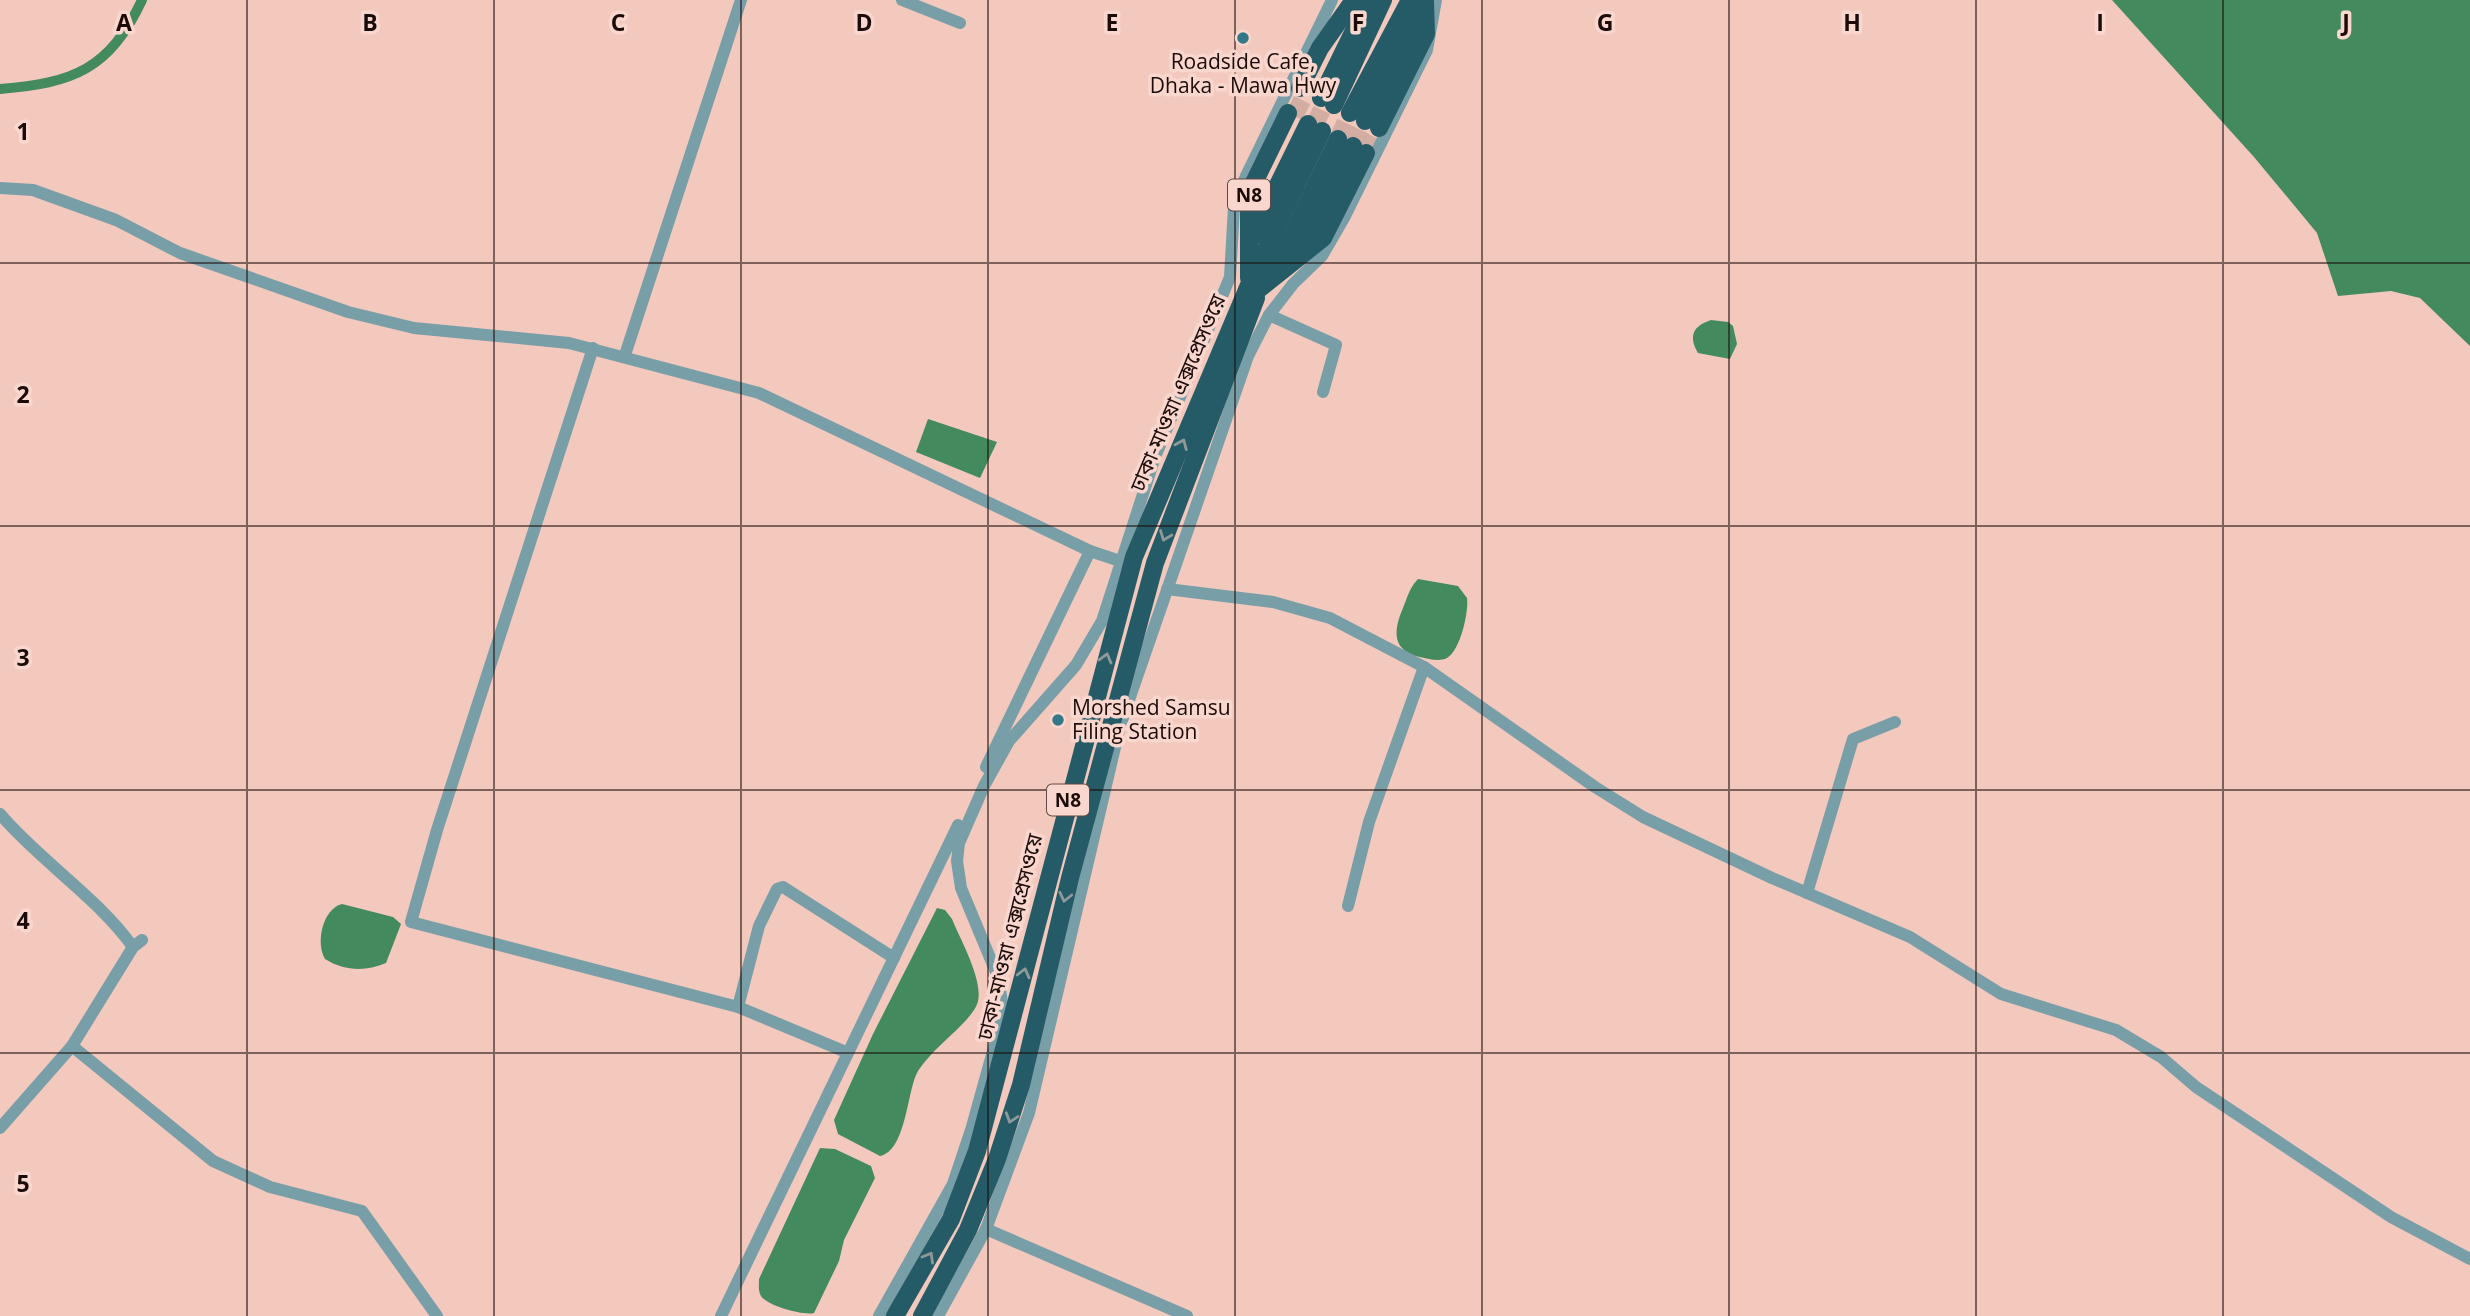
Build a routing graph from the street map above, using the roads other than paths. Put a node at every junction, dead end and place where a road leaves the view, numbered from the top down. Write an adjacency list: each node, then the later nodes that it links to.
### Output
1 (741, 0): 22 (street)
2 (902, 0): 14 (street)
3 (1332, 0): 25 (street)
4 (1354, 0): 15 (highway)
5 (1362, 0): 15 (highway)
6 (1369, 0): 15 (highway)
7 (1374, 0): 15 (highway)
8 (1383, 0): 15 (highway)
9 (1401, 0): 15 (highway)
10 (1410, 0): 15 (highway)
11 (1419, 0): 15 (highway)
12 (1436, 0): 20 (street)
13 (1425, 6): 15 (highway)
14 (960, 23)
15 (1339, 107)
16 (1327, 133): 18 (highway, ঢাকা-মাওয়া এক্সপ্রেসওয়ে / N8); 18 (highway, ঢাকা-মাওয়া এক্সপ্রেসওয়ে / N8); 19 (highway, ঢাকা-মাওয়া এক্সপ্রেসওয়ে / N8); 19 (highway, ঢাকা-মাওয়া এক্সপ্রেসওয়ে / N8); 19 (highway, ঢাকা-মাওয়া এক্সপ্রেসওয়ে / N8)
17 (0, 188): 21 (street)
18 (1249, 253): 19 (highway, ঢাকা-মাওয়া এক্সপ্রেসওয়ে / N8)
19 (1265, 282): 42 (highway, ঢাকা-মাওয়া এক্সপ্রেসওয়ে / N8, one-way to 19); 43 (highway, ঢাকা-মাওয়া এক্সপ্রেসওয়ে / N8, one-way to 43)
20 (1269, 314): 23 (street); 26 (street)
21 (593, 348): 22 (street); 33 (street)
22 (625, 355): 24 (street)
23 (1323, 392)
24 (1090, 551): 25 (street); 32 (street)
25 (1120, 561): 41 (street)
26 (1167, 589): 27 (street); 37 (street)
27 (1424, 667): 30 (street); 31 (street)
28 (1895, 722): 30 (street)
29 (0, 814): 34 (street)
30 (1807, 893): 38 (street)
31 (1348, 906)
32 (894, 958): 33 (street); 35 (street)
33 (738, 1007): 35 (street)
34 (72, 1046): 36 (street); 39 (street)
35 (846, 1052): 40 (street)
36 (0, 1128)
37 (986, 1229): 44 (street); 45 (street)
38 (2470, 1259)
39 (437, 1316)
40 (721, 1316)
41 (879, 1316)
42 (895, 1316)
43 (922, 1316)
44 (938, 1316)
45 (1187, 1316)

